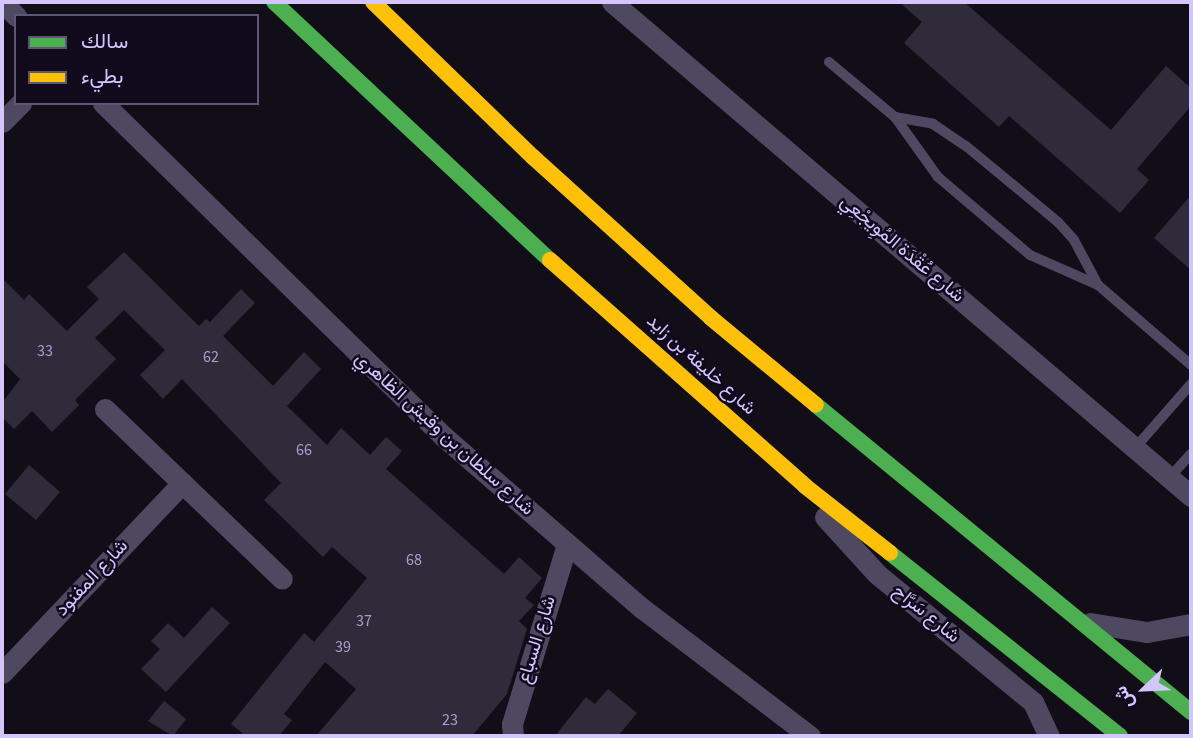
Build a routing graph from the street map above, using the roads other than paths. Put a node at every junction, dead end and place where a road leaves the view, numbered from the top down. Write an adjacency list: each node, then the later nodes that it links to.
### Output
1 (274, 2): 17 (highway, شارع خليفة بن زايد)
2 (373, 2): 21 (highway)
3 (612, 2): 13 (street, شارع عُقْدَة المُوِيجْعِي)
4 (829, 62): 7 (lane)
5 (19, 105): 8 (street)
6 (105, 105): 19 (street, شارع سلطان بن وقيش الظاهري)
7 (895, 117): 9 (lane); 9 (lane)
8 (2, 122)
9 (1098, 285): 10 (lane)
10 (1191, 364)
11 (1191, 384): 13 (lane)
12 (104, 409): 16 (street)
13 (1135, 448): 15 (street, شارع عُقْدَة المُوِيجْعِي)
14 (1191, 454): 15 (lane)
15 (1170, 477): 18 (street, شارع عُقْدَة المُوِيجْعِي)
16 (182, 483): 20 (street); 23 (street, شارع المفنود)
17 (805, 486): 27 (street, شارع سَرَّاح); 28 (highway, شارع خليفة بن زايد)
18 (1191, 496)
19 (567, 544): 25 (street, شارع السباع); 26 (street, شارع سلطان بن وقيش الظاهري)
20 (282, 579)
21 (1080, 621): 22 (street); 24 (highway)
22 (1191, 624)
23 (2, 673)
24 (1191, 712)
25 (513, 736)
26 (810, 736)
27 (1049, 736)
28 (1120, 736)

